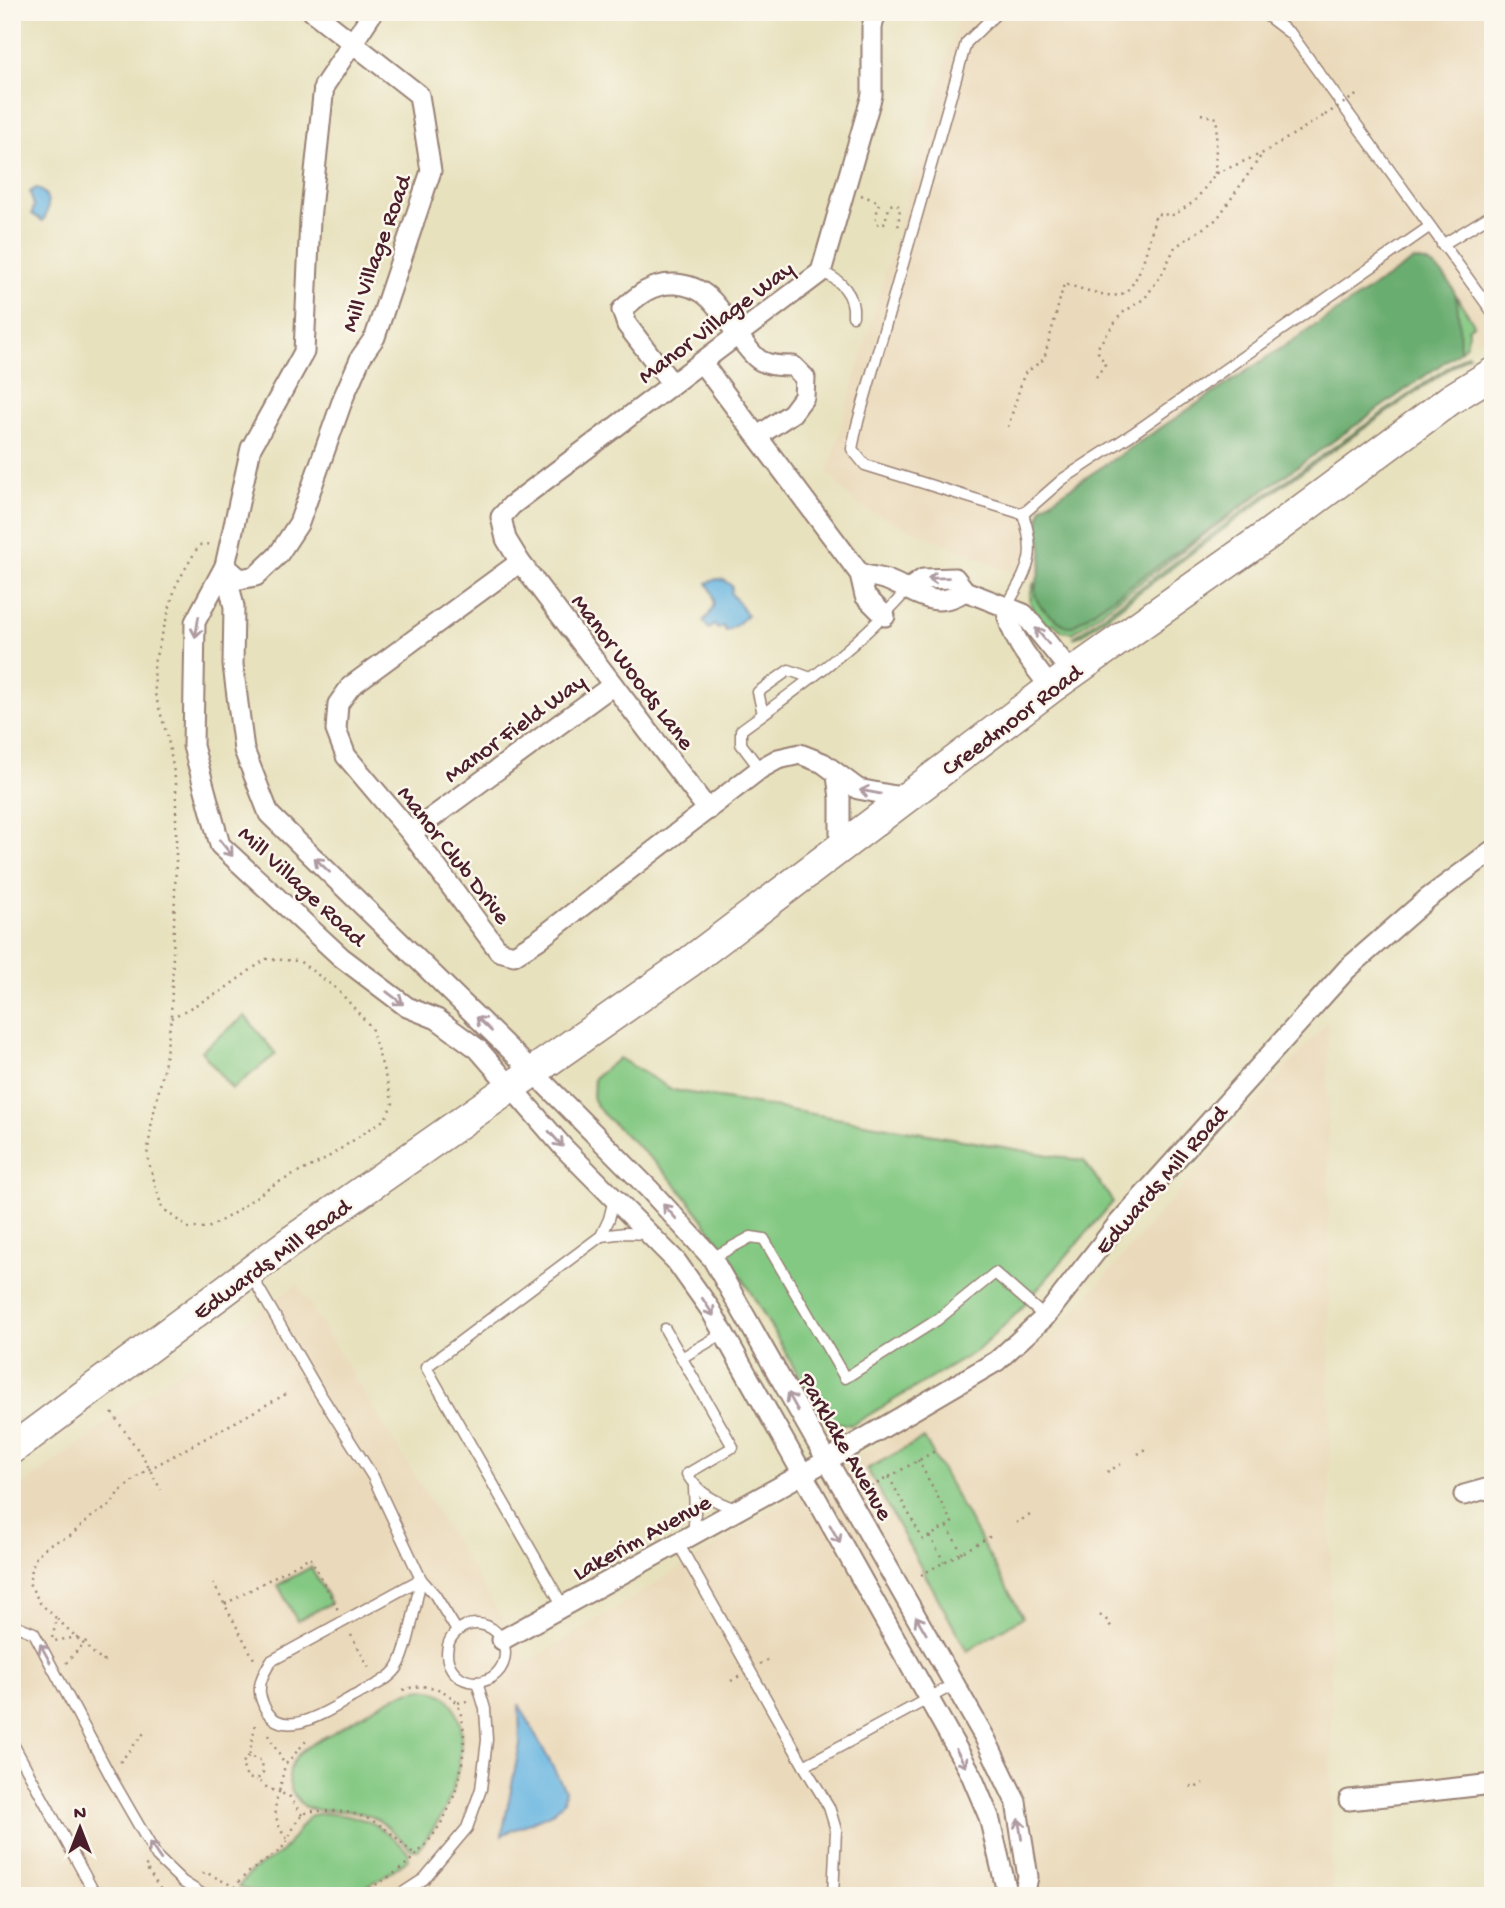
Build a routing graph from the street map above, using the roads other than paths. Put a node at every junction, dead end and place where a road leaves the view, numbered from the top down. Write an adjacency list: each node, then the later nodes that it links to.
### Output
1 (313, 12): 6 (street, Mill Village Road)
2 (373, 12): 6 (street, Mill Village Road)
3 (876, 12): 10 (street, Manor Village Way)
4 (998, 12): 18 (lane)
5 (1262, 12): 8 (lane)
6 (352, 42): 20 (street, Mill Village Road); 20 (street, Mill Village Road)
7 (1493, 214): 9 (lane)
8 (1429, 227): 9 (lane); 18 (lane)
9 (1442, 245): 11 (lane)
10 (821, 272): 12 (lane); 13 (street, Manor Village Way)
11 (1493, 313)
12 (853, 316)
13 (737, 336): 14 (street, Manor Village Way); 16 (street); 17 (street)
14 (702, 363): 16 (street, Manor Village Way); 17 (street)
15 (1493, 373): 26 (main road, Creedmoor Road)
16 (672, 384): 19 (street, Manor Village Way)
17 (758, 436): 21 (street)
18 (1023, 514): 23 (lane)
19 (520, 562): 27 (street, Manor Woods Lane); 33 (street, Manor Club Drive)
20 (225, 566): 36 (street, Mill Village Road, one-way to 20); 36 (street, Mill Village Road, one-way to 36)
21 (860, 574): 22 (street); 24 (street)
22 (907, 590): 23 (street); 24 (lane)
23 (1006, 608): 26 (street)
24 (885, 616): 25 (lane)
25 (811, 678): 28 (lane); 28 (lane)
26 (1061, 681): 31 (main road, Creedmoor Road)
27 (613, 685): 32 (street, Manor Woods Lane); 33 (street, Manor Field Way)
28 (763, 714): 29 (lane)
29 (760, 769): 30 (street, Manor Club Drive); 32 (street, Manor Club Drive)
30 (837, 776): 31 (street, Manor Club Drive, one-way to 30); 34 (street)
31 (906, 798): 34 (main road, Creedmoor Road)
32 (708, 810): 33 (street, Manor Club Drive)
33 (411, 833)
34 (840, 848): 36 (main road, Creedmoor Road)
35 (1493, 850): 42 (street, Edwards Mill Road)
36 (522, 1080): 37 (street, one-way to 37); 40 (street, Parklake Avenue, one-way to 36); 41 (main road, Edwards Mill Road)
37 (614, 1199): 38 (street); 39 (lane)
38 (648, 1234): 39 (lane); 44 (street, one-way to 44)
39 (601, 1236): 55 (lane)
40 (712, 1258): 42 (lane); 47 (street, Parklake Avenue, one-way to 40)
41 (249, 1272): 46 (main road, Edwards Mill Road); 54 (lane)
42 (1045, 1317): 47 (street, Edwards Mill Road)
43 (666, 1329): 45 (lane)
44 (724, 1333): 45 (lane); 48 (street)
45 (682, 1357): 49 (lane)
46 (12, 1449)
47 (826, 1461): 48 (street, Edwards Mill Road); 60 (street, Parklake Avenue, one-way to 47)
48 (803, 1474): 52 (street, Lakerim Avenue); 61 (street, one-way to 61)
49 (694, 1487): 52 (lane); 53 (lane)
50 (1493, 1487): 51 (street)
51 (1464, 1495)
52 (739, 1510): 53 (street, Lakerim Avenue)
53 (685, 1539): 55 (street, Lakerim Avenue); 63 (lane)
54 (421, 1579): 54 (lane); 57 (lane)
55 (563, 1606): 58 (street, Lakerim Avenue)
56 (12, 1624): 67 (lane, one-way to 56)
57 (457, 1631): 58 (lane); 59 (lane)
58 (502, 1640): 59 (lane)
59 (477, 1682): 68 (lane)
60 (955, 1684): 61 (lane); 71 (street, Parklake Avenue, one-way to 60)
61 (927, 1699): 63 (lane); 70 (street, one-way to 70)
62 (12, 1742): 66 (lane)
63 (804, 1766): 69 (lane)
64 (1493, 1784): 65 (street)
65 (1349, 1800)
66 (96, 1896)
67 (205, 1896)
68 (398, 1896)
69 (833, 1896)
70 (1008, 1896)
71 (1024, 1896)

